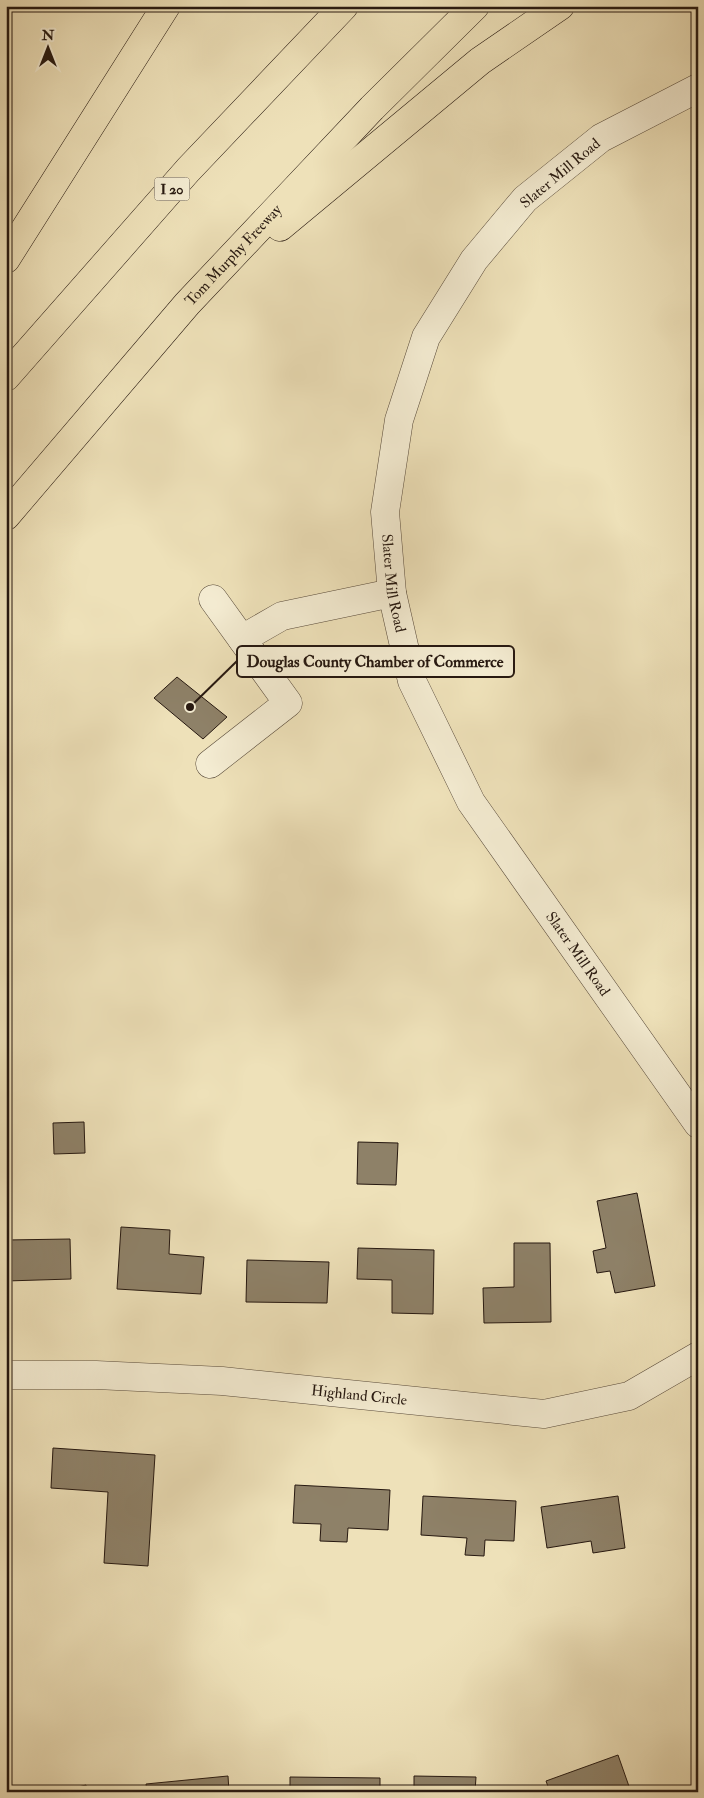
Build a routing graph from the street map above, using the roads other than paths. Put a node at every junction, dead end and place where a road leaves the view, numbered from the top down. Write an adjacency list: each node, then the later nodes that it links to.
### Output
1 (166, 6): 6 (highway)
2 (344, 6): 8 (highway, I 20)
3 (474, 6): 7 (highway, Tom Murphy Freeway)
4 (560, 6): 7 (highway)
5 (698, 88): 10 (street, Slater Mill Road)
6 (6, 259)
7 (186, 304): 9 (highway, Tom Murphy Freeway)
8 (6, 377)
9 (6, 516)
10 (392, 593): 12 (street); 14 (street, Slater Mill Road)
11 (213, 599): 12 (street)
12 (242, 639): 13 (street)
13 (210, 764)
14 (698, 1124)
15 (698, 1356): 16 (street, Highland Circle)
16 (6, 1375)

